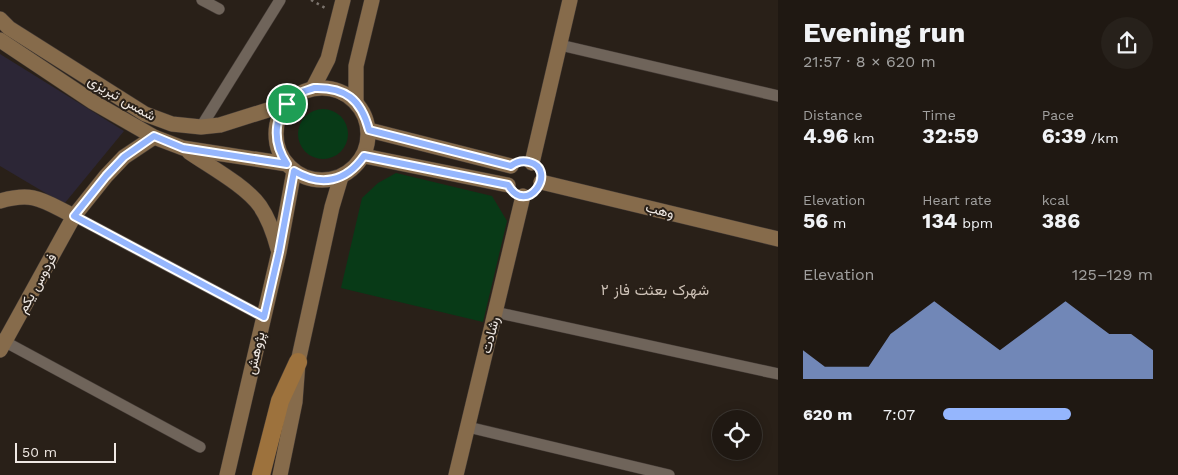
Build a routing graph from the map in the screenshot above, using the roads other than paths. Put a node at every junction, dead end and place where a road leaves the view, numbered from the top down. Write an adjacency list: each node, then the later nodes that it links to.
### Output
1 (202, 0): 6 (street)
2 (280, 0): 14 (street)
3 (343, 0): 10 (street)
4 (372, 0): 12 (street)
5 (570, 0): 9 (street)
6 (219, 10)
7 (0, 20): 14 (street, شمس تبریزی)
8 (0, 40): 16 (street, شمس تبریزی)
9 (560, 45): 11 (street); 19 (street)
10 (314, 88): 12 (street); 13 (street)
11 (778, 96)
12 (356, 102): 15 (street)
13 (287, 104): 14 (street, شمس تبریزی); 21 (street)
14 (201, 127)
15 (369, 130): 18 (street); 20 (street)
16 (154, 136): 17 (street, شمس تبریزی); 27 (street, فردوس یکم)
17 (183, 148): 21 (street, شمس تبریزی); 29 (street)
18 (364, 156): 22 (street); 24 (street)
19 (532, 163): 20 (street); 23 (street)
20 (511, 166): 24 (street)
21 (290, 168): 22 (street); 29 (street, پژوهش)
22 (341, 177): 33 (street)
23 (541, 182): 25 (street); 28 (street, وهب)
24 (508, 185): 25 (street)
25 (523, 196): 30 (street, رشادت)
26 (0, 201): 27 (street)
27 (74, 216): 31 (street); 32 (street, فردوس یکم)
28 (778, 239)
29 (279, 252): 31 (street, پژوهش)
30 (495, 312): 34 (street); 35 (street, رشادت)
31 (264, 317): 37 (street, پژوهش)
32 (2, 343): 36 (street)
33 (298, 362): 38 (main road); 39 (street)
34 (778, 374)
35 (468, 427): 40 (street, رشادت); 41 (street)
36 (200, 447)
37 (227, 475)
38 (261, 475)
39 (280, 475)
40 (456, 475)
41 (669, 475)

